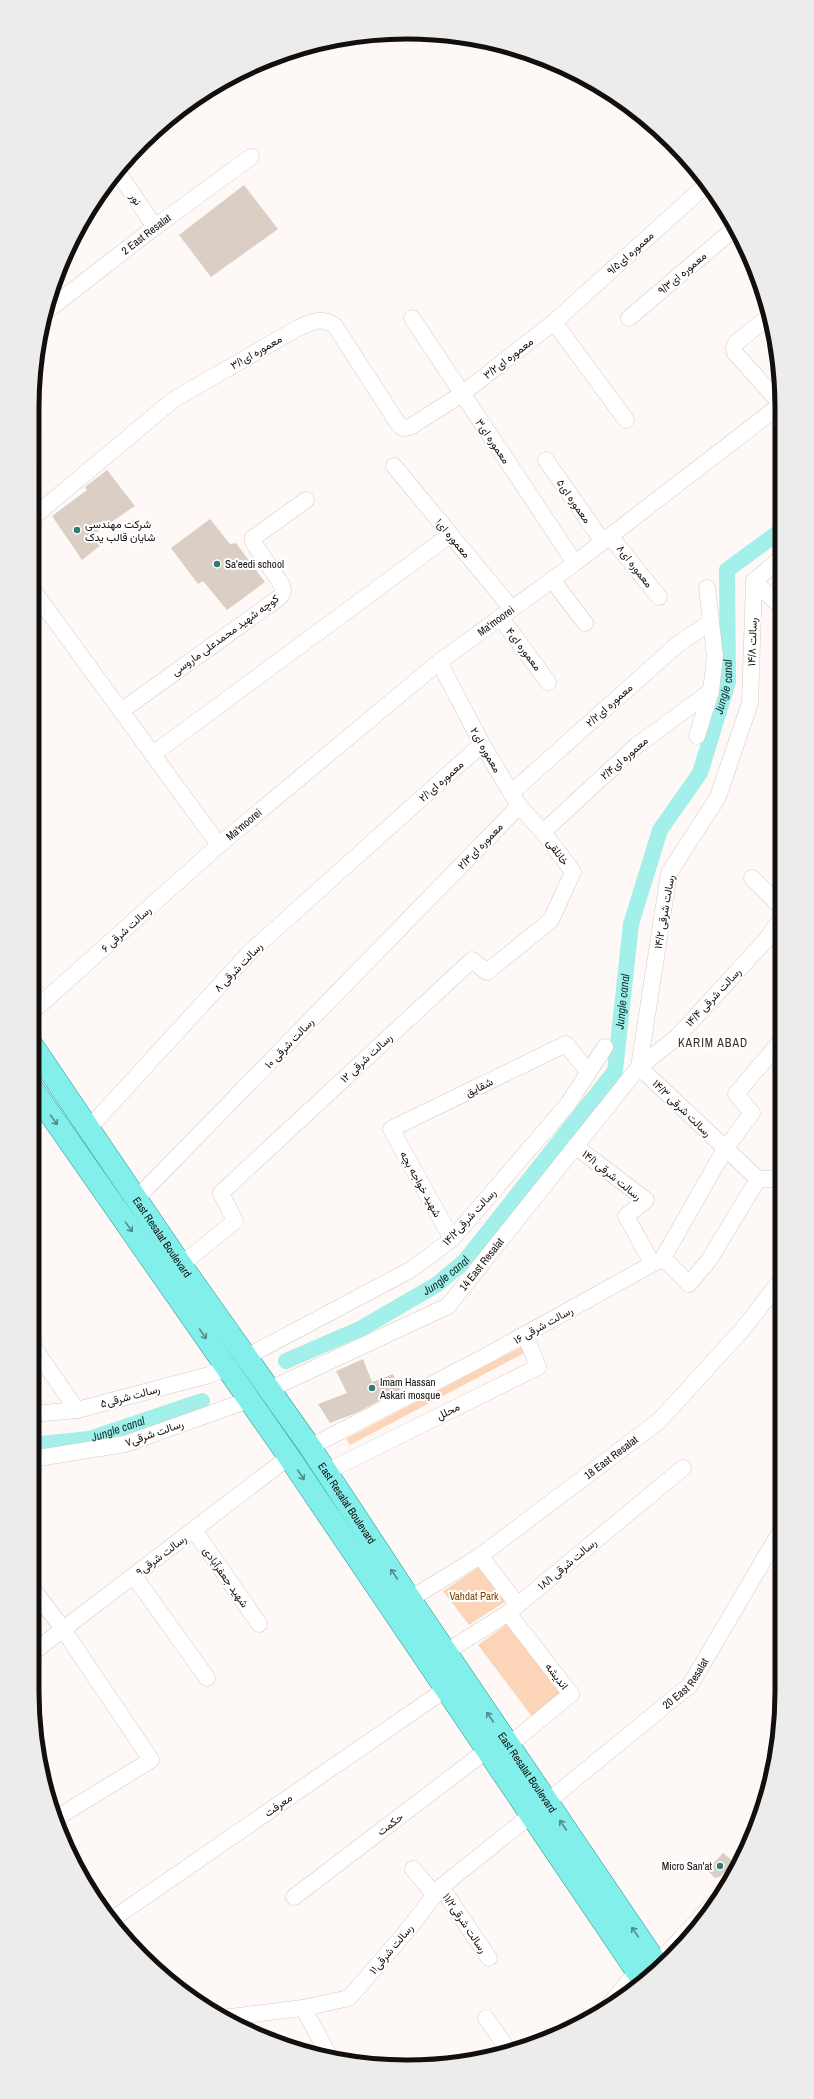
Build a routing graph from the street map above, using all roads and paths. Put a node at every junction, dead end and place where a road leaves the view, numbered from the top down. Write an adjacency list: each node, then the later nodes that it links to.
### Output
1 (251, 157): 4 (street, 2 East Resalat)
2 (120, 176): 4 (street, نور)
3 (703, 188): 10 (street, معموره ای۹/۵)
4 (155, 227): 6 (street, 2 East Resalat)
5 (731, 232): 8 (street, معموره ای۹/۳)
6 (54, 305)
7 (412, 318): 11 (street, معموره ای۳)
8 (629, 318)
9 (764, 320): 12 (street)
10 (554, 322): 11 (street, معموره ای۳/۲); 14 (street)
11 (462, 394): 18 (street, معموره ای۳/۱); 21 (street, معموره ای۳)
12 (775, 397)
13 (775, 409): 20 (street, Ma'moorei)
14 (626, 420)
15 (546, 460): 20 (street, معموره ای۵)
16 (394, 466): 19 (street, معموره ای۱)
17 (306, 500): 36 (street, کوچه شهید محمدعلی ماروسی)
18 (39, 512)
19 (450, 535): 29 (street, معموره ای۱); 39 (street)
20 (606, 539): 21 (street, Ma'moorei); 26 (street, معموره ای۸)
21 (575, 563): 23 (street, Ma'moorei)
22 (775, 563): 24 (street)
23 (552, 580): 29 (street, Ma'moorei); 31 (street)
24 (754, 581): 27 (street); 35 (street, رسالت ۱۴/۸)
25 (707, 588): 30 (street)
26 (659, 597)
27 (775, 601)
28 (39, 608): 36 (street)
29 (506, 613): 32 (street, Ma'moorei); 33 (street, معموره ای۴)
30 (712, 622): 34 (street); 40 (street, معموره ای۲/۲)
31 (585, 623)
32 (439, 662): 38 (street, معموره ای۲); 43 (street, Ma'moorei)
33 (548, 682)
34 (711, 691): 37 (street); 42 (street, معموره ای۲/۴)
35 (750, 704): 53 (street, رسالت شرقی ۱۴/۲)
36 (121, 711): 39 (street)
37 (697, 736)
38 (482, 744): 40 (street, معموره ای۲); 41 (street, معموره ای۲/۱)
39 (153, 754): 43 (street)
40 (515, 800): 42 (street, معموره ای۲); 46 (street, معموره ای۲/۳)
41 (400, 818): 56 (street, رسالت شرقی ۸)
42 (543, 832): 44 (street, خانلقی)
43 (219, 845): 49 (street, رسالت شرقی ۶)
44 (573, 872): 65 (street, رسالت شرقی ۱۲)
45 (752, 878): 47 (street)
46 (441, 886): 62 (street, رسالت شرقی ۱۰)
47 (775, 901)
48 (775, 927): 53 (street, رسالت شرقی ۱۴/۴)
49 (39, 1006)
50 (605, 1047): 54 (street, رسالت شرقی۱۴/۲)
51 (775, 1048): 59 (street)
52 (39, 1055): 56 (main road, East Resalat Boulevard)
53 (639, 1067): 58 (street, 14 East Resalat); 59 (street, رسالت شرقی ۱۴/۳)
54 (588, 1072): 57 (street, شقایق); 63 (street, رسالت شرقی۱۴/۲)
55 (39, 1097): 65 (main road, East Resalat Boulevard, one-way to 65)
56 (89, 1128): 62 (main road, East Resalat Boulevard)
57 (391, 1129): 63 (street, شهید خواجه بچه)
58 (575, 1146): 64 (street, رسالت شرقی ۱۴/۱); 71 (street, 14 East Resalat)
59 (725, 1149): 60 (street, رسالت شرقی ۱۴/۳); 64 (street)
60 (758, 1179): 61 (street); 64 (street)
61 (775, 1180)
62 (136, 1199): 65 (main road, East Resalat Boulevard)
63 (452, 1238): 69 (street, رسالت شرقی۱۴/۲)
64 (658, 1260): 67 (street, رسالت شرقی ۱۶)
65 (172, 1271): 69 (main road, East Resalat Boulevard); 70 (main road, East Resalat Boulevard, one-way to 70)
66 (775, 1288): 82 (street, 18 East Resalat)
67 (526, 1334): 75 (street, رسالت شرقی ۱۶); 79 (street, محلل)
68 (39, 1355): 73 (street)
69 (246, 1357): 71 (main road, East Resalat Boulevard)
70 (226, 1368): 72 (main road, East Resalat Boulevard); 73 (street, رسالت شرقی۵)
71 (268, 1390): 75 (main road, East Resalat Boulevard)
72 (249, 1400): 76 (main road, East Resalat Boulevard); 77 (street, رسالت شرقی۷)
73 (77, 1410): 74 (street, رسالت شرقی۵)
74 (39, 1413)
75 (310, 1447): 79 (main road, East Resalat Boulevard)
76 (289, 1457): 80 (street, رسالت شرقی۹); 92 (main road, East Resalat Boulevard, one-way to 92)
77 (39, 1458)
78 (683, 1468): 86 (street, رسالت شرقی ۱۸/۱)
79 (326, 1472): 85 (main road, East Resalat Boulevard, one-way to 79)
80 (194, 1530): 83 (street, رسالت شرقی۹); 87 (street, شهید جعفرآبادی)
81 (775, 1540): 95 (street, 20 East Resalat)
82 (480, 1556): 85 (street, 18 East Resalat); 86 (street)
83 (134, 1576): 88 (street, رسالت شرقی۹); 91 (street)
84 (39, 1597): 88 (street)
85 (410, 1599): 90 (main road, East Resalat Boulevard)
86 (513, 1609): 90 (street, رسالت شرقی ۱۸/۱); 93 (street, اندیشه)
87 (259, 1624)
88 (63, 1629): 89 (street, رسالت شرقی۹); 96 (street)
89 (39, 1648)
90 (446, 1652): 93 (main road, East Resalat Boulevard, one-way to 90)
91 (207, 1678)
92 (446, 1689): 94 (main road, East Resalat Boulevard); 100 (street, معرفت)
93 (509, 1745): 95 (main road, East Resalat Boulevard)
94 (487, 1750): 95 (main road, East Resalat Boulevard); 99 (street, حکمت)
95 (539, 1809): 98 (street, رسالت شرقی۱۱); 103 (main road, East Resalat Boulevard)
96 (61, 1815)
97 (413, 1869): 98 (street, رسالت شرقی۱۱/۲)
98 (438, 1891): 102 (street, رسالت شرقی۱۱/۲); 104 (street, رسالت شرقی۱۱)
99 (294, 1897)
100 (116, 1917)
101 (690, 1927): 103 (street)
102 (490, 1958)
103 (648, 1970)
104 (302, 2008): 105 (street, رسالت شرقی۱۱); 108 (street)
105 (234, 2017)
106 (486, 2018): 107 (street)
107 (505, 2046)
108 (326, 2051)

